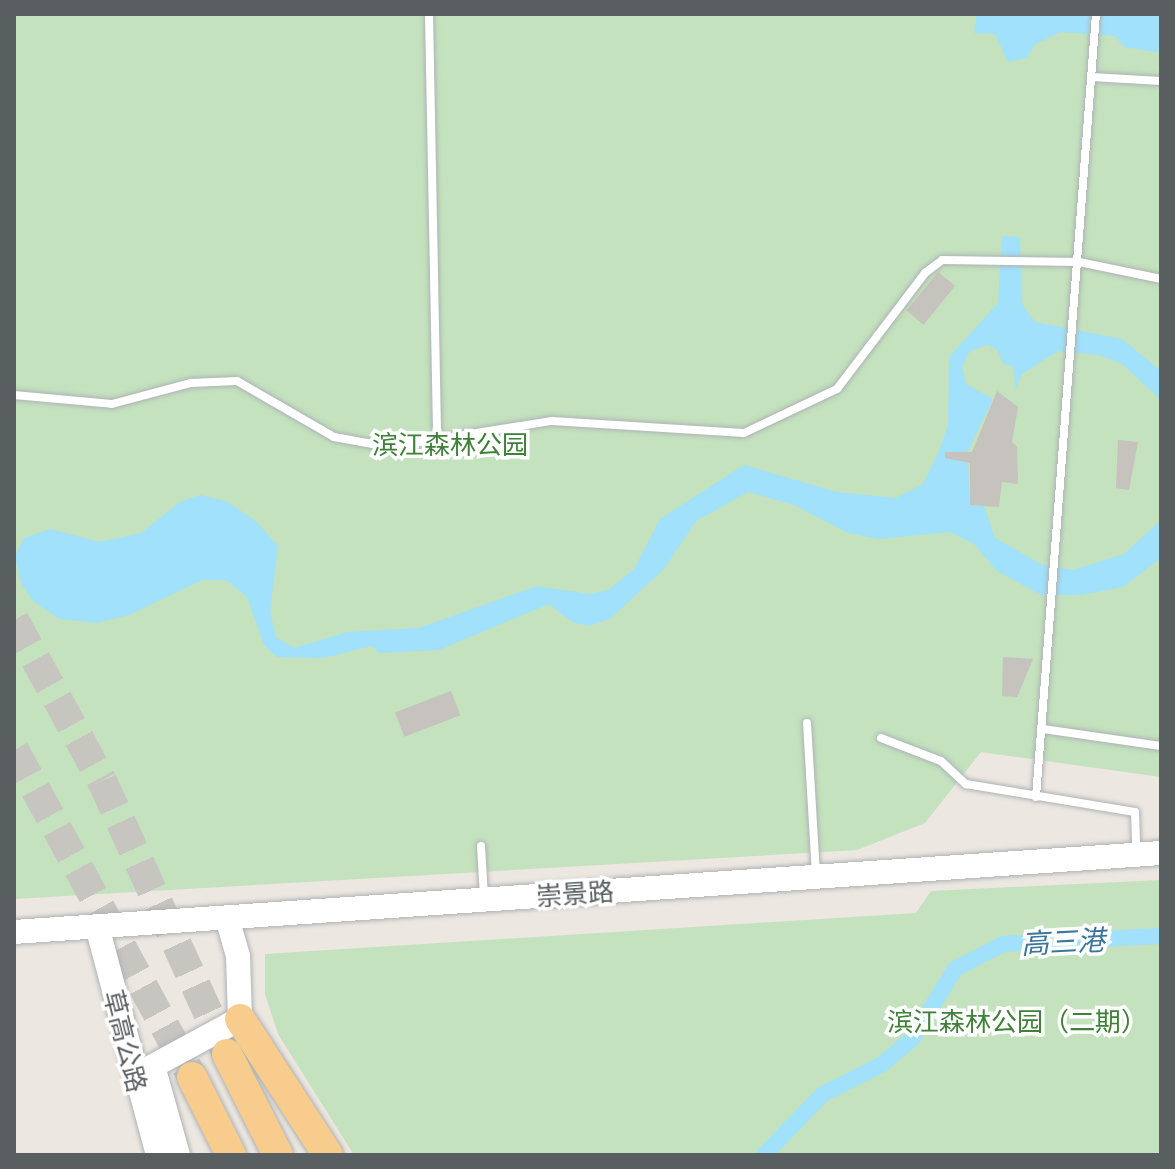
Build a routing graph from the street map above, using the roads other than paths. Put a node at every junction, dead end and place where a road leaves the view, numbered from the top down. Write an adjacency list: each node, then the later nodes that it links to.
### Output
1 (429, 14): 8 (lane)
2 (1096, 14): 3 (lane)
3 (1091, 77): 4 (lane); 5 (lane)
4 (1161, 81)
5 (1079, 262): 6 (lane); 8 (lane); 10 (lane)
6 (1161, 279)
7 (14, 395): 8 (lane)
8 (437, 439)
9 (807, 723): 17 (lane)
10 (1043, 729): 12 (lane); 13 (lane)
11 (881, 738): 13 (lane)
12 (1161, 746)
13 (1036, 797): 16 (lane)
14 (481, 846): 18 (lane)
15 (1161, 853): 16 (street, 崇景路)
16 (1136, 855): 17 (street, 崇景路)
17 (816, 877): 18 (street, 崇景路)
18 (484, 899): 19 (street, 崇景路)
19 (227, 918): 20 (street, 崇景路); 22 (street)
20 (97, 926): 21 (street, 崇景路); 24 (street, 草高公路)
21 (14, 932)
22 (240, 1019): 24 (street, 草高公路); 30 (highway)
23 (227, 1054): 29 (highway)
24 (143, 1069): 26 (street, 草高公路); 27 (street, 草高公路)
25 (192, 1077): 28 (highway)
26 (158, 1155)
27 (178, 1155)
28 (231, 1155)
29 (278, 1155)
30 (328, 1155)

